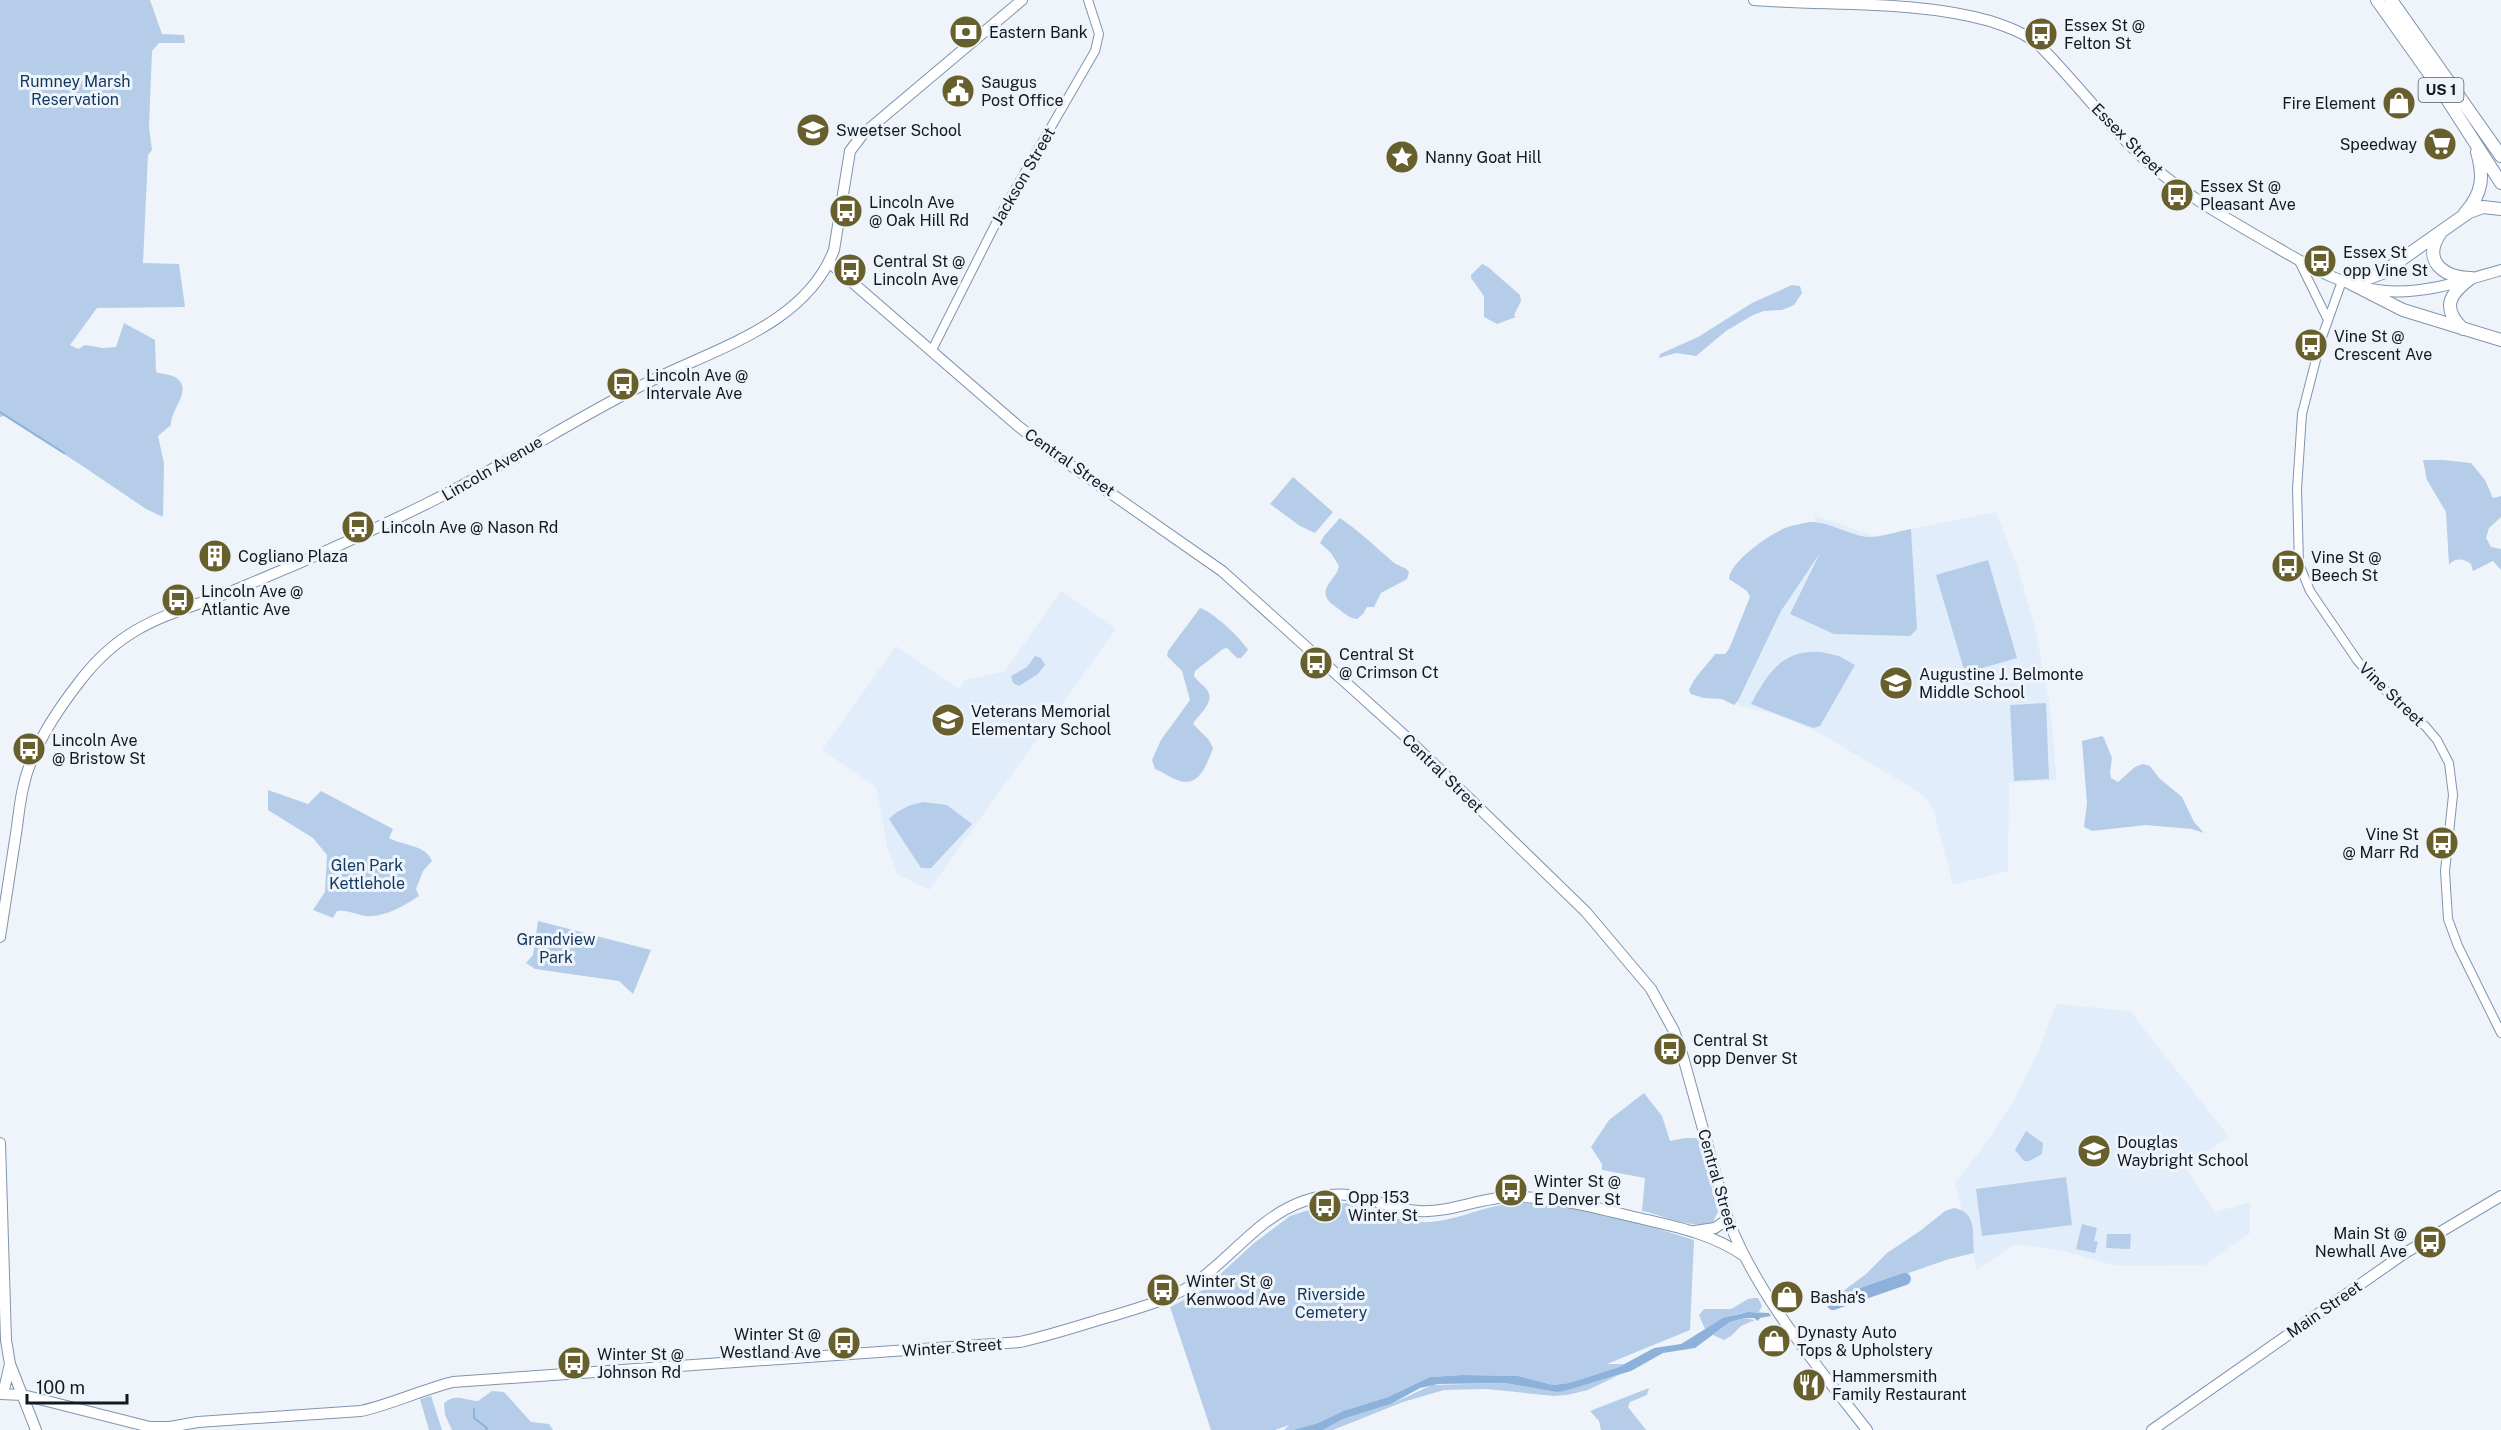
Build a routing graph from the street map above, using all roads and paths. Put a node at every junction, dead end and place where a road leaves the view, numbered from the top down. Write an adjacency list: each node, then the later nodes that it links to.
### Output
1 (1022, 0): 15 (main road, Lincoln Avenue)
2 (1088, 0): 22 (street, Jackson Street)
3 (1755, 0): 14 (main road, Essex Street)
4 (2377, 0): 8 (highway, US 1)
5 (2391, 0): 7 (highway, US 1)
6 (2397, 0): 7 (main road)
7 (2426, 46): 9 (highway, US 1)
8 (2473, 139): 10 (highway, US 1); 12 (highway)
9 (2501, 155)
10 (2501, 183)
11 (2501, 209): 12 (highway)
12 (2462, 216): 13 (highway)
13 (2441, 231): 17 (highway); 18 (highway)
14 (2299, 260): 18 (main road, Essex Street); 19 (street)
15 (830, 263): 22 (main road, Central Street); 23 (main road, Lincoln Avenue)
16 (2501, 270): 17 (main road, Essex Street)
17 (2471, 279): 18 (main road, Essex Street); 20 (highway)
18 (2347, 282): 19 (street, Vine Street); 20 (highway)
19 (2328, 320): 24 (street, Vine Street)
20 (2463, 329): 21 (highway)
21 (2501, 340)
22 (932, 351): 27 (main road, Central Street)
23 (0, 937)
24 (2501, 1033)
25 (0, 1143): 30 (main road)
26 (2501, 1196): 35 (main road, Main Street)
27 (1728, 1219): 28 (main road, Winter Street); 29 (main road, Central Street)
28 (1694, 1231): 29 (main road, Winter Street); 32 (main road, Winter Street)
29 (1744, 1256): 34 (main road, Central Street)
30 (10, 1364): 31 (main road); 32 (main road)
31 (2, 1394): 32 (main road, Winter Street)
32 (23, 1395): 33 (main road)
33 (36, 1430)
34 (1867, 1430)
35 (2152, 1430)

